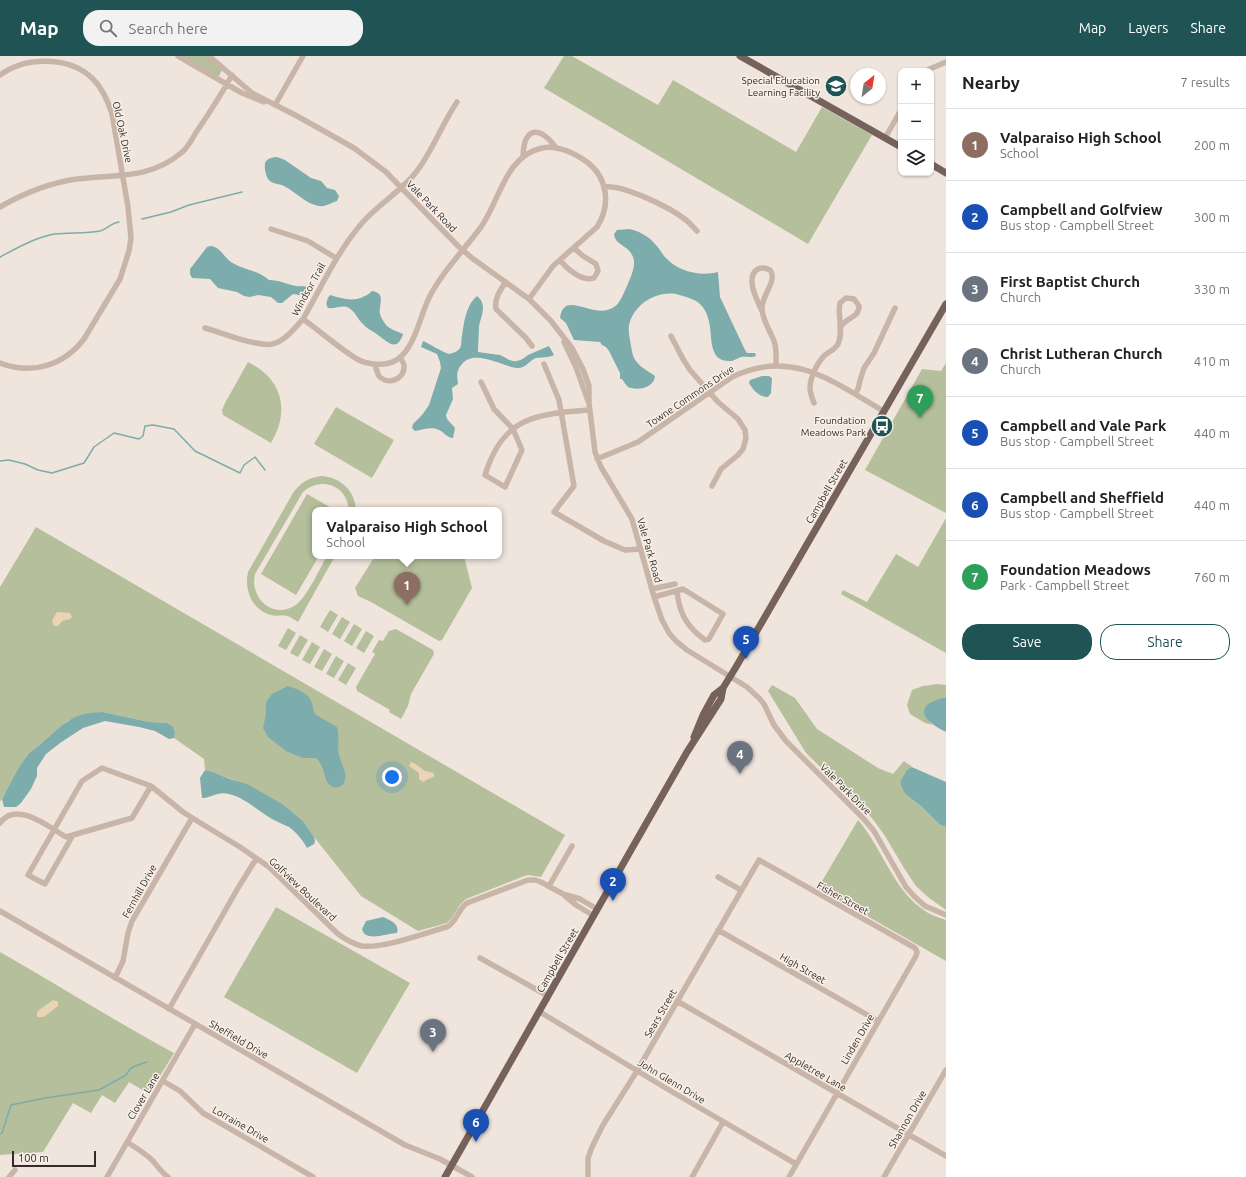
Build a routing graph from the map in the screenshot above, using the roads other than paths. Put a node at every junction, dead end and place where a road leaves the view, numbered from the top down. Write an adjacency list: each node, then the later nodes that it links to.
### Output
1 (178, 56): 9 (street, Vale Park Road)
2 (209, 56): 8 (street, Vale Park Road)
3 (303, 56): 11 (street)
4 (740, 56): 13 (main road)
5 (946, 62): 6 (street)
6 (932, 68)
7 (0, 74): 19 (street, Old Oak Drive)
8 (232, 75): 9 (street); 11 (street, Vale Park Road)
9 (227, 84): 11 (street, Vale Park Road); 19 (street)
10 (456, 102): 20 (street, Windsor Trail)
11 (276, 105): 20 (street, Vale Park Road)
12 (898, 115): 13 (street)
13 (885, 138): 14 (main road)
14 (898, 145)
15 (556, 148): 16 (street); 16 (street); 21 (street)
16 (523, 156): 26 (street)
17 (934, 166): 18 (main road)
18 (946, 173)
19 (122, 176): 22 (street); 40 (street, Old Oak Drive)
20 (401, 187): 26 (street, Vale Park Road); 27 (street, Windsor Trail)
21 (604, 187): 24 (street); 25 (street)
22 (0, 206)
23 (271, 229): 27 (street)
24 (697, 231)
25 (574, 248): 28 (street); 28 (street)
26 (463, 250): 29 (street, Vale Park Road); 39 (street)
27 (336, 258): 34 (street, Windsor Trail)
28 (560, 260): 30 (street)
29 (506, 282): 30 (street, Vale Park Road); 38 (street)
30 (529, 299): 49 (street, Vale Park Road)
31 (946, 304): 50 (main road, Campbell Street)
32 (895, 308): 47 (street)
33 (762, 311): 33 (street); 43 (street)
34 (304, 319): 35 (street, Windsor Trail); 41 (street)
35 (205, 328)
36 (840, 328): 36 (street); 44 (street)
37 (672, 336): 46 (street)
38 (532, 346)
39 (400, 357): 41 (street); 41 (street)
40 (0, 363)
41 (374, 364)
42 (544, 364): 51 (street)
43 (776, 366): 44 (street, Towne Commons Drive); 46 (street, Towne Commons Drive)
44 (815, 372): 47 (street, Towne Commons Drive); 48 (street)
45 (481, 382): 52 (street)
46 (709, 392): 53 (street, Towne Commons Drive); 54 (street)
47 (855, 394): 50 (street, Towne Commons Drive)
48 (814, 403)
49 (589, 410): 51 (street); 53 (street, Vale Park Road)
50 (883, 410): 60 (main road, Campbell Street)
51 (561, 414): 52 (street); 55 (street)
52 (512, 429): 52 (street)
53 (598, 459): 55 (street, Vale Park Road)
54 (712, 486)
55 (641, 549): 57 (street, Vale Park Road)
56 (675, 584): 57 (street)
57 (652, 589): 59 (street, Vale Park Road)
58 (677, 591): 58 (street); 59 (street)
59 (654, 597): 60 (street, Vale Park Road)
60 (729, 677): 73 (main road, Campbell Street); 74 (street, Vale Park Drive)
61 (151, 786): 62 (street, Golfview Boulevard); 64 (street, Golfview Boulevard); 65 (street)
62 (192, 818): 67 (street, Golfview Boulevard); 78 (street, Fernhill Drive)
63 (0, 823): 64 (street)
64 (54, 830): 65 (street); 65 (street, Golfview Boulevard)
65 (74, 835)
66 (572, 846): 70 (street)
67 (256, 859): 70 (street, Golfview Boulevard); 81 (street)
68 (758, 860): 71 (street, Sears Street); 76 (street, Fisher Street)
69 (718, 877): 71 (street)
70 (549, 886): 73 (street, Golfview Boulevard)
71 (741, 890): 75 (street, Sears Street)
72 (0, 911): 78 (street, Sheffield Drive)
73 (596, 912): 79 (main road, Campbell Street)
74 (946, 915)
75 (718, 930): 80 (street, Sears Street); 83 (street, High Street)
76 (917, 952): 83 (street, Linden Drive)
77 (480, 958): 79 (street)
78 (115, 978): 81 (street, Sheffield Drive)
79 (548, 996): 82 (main road, Campbell Street)
80 (677, 1001): 86 (street, Sears Street); 88 (street, Appletree Lane)
81 (169, 1008): 84 (street, Sheffield Drive)
82 (540, 1012): 86 (street, John Glenn Drive); 94 (main road, Campbell Street)
83 (878, 1021): 88 (street, Linden Drive)
84 (195, 1024): 87 (street, Clover Lane); 94 (street, Sheffield Drive)
85 (946, 1070): 90 (street, Shannon Drive)
86 (637, 1071): 89 (street, John Glenn Drive); 102 (street, Sears Street)
87 (163, 1081): 91 (street, Clover Lane); 99 (street, Lorraine Drive)
88 (837, 1093): 90 (street, Appletree Lane); 93 (street, Linden Drive)
89 (723, 1122): 93 (street, John Glenn Drive); 103 (street)
90 (909, 1134): 92 (street, Appletree Lane); 105 (street, Shannon Drive)
91 (127, 1142): 97 (street, Clover Lane); 98 (street)
92 (946, 1156)
93 (796, 1164): 104 (street, Linden Drive)
94 (451, 1165): 100 (main road, Campbell Street); 101 (street, Sheffield Drive)
95 (14, 1170): 96 (street)
96 (9, 1177)
97 (107, 1177)
98 (168, 1177)
99 (313, 1177)
100 (444, 1177)
101 (472, 1177)
102 (588, 1177)
103 (692, 1177)
104 (788, 1177)
105 (884, 1177)

